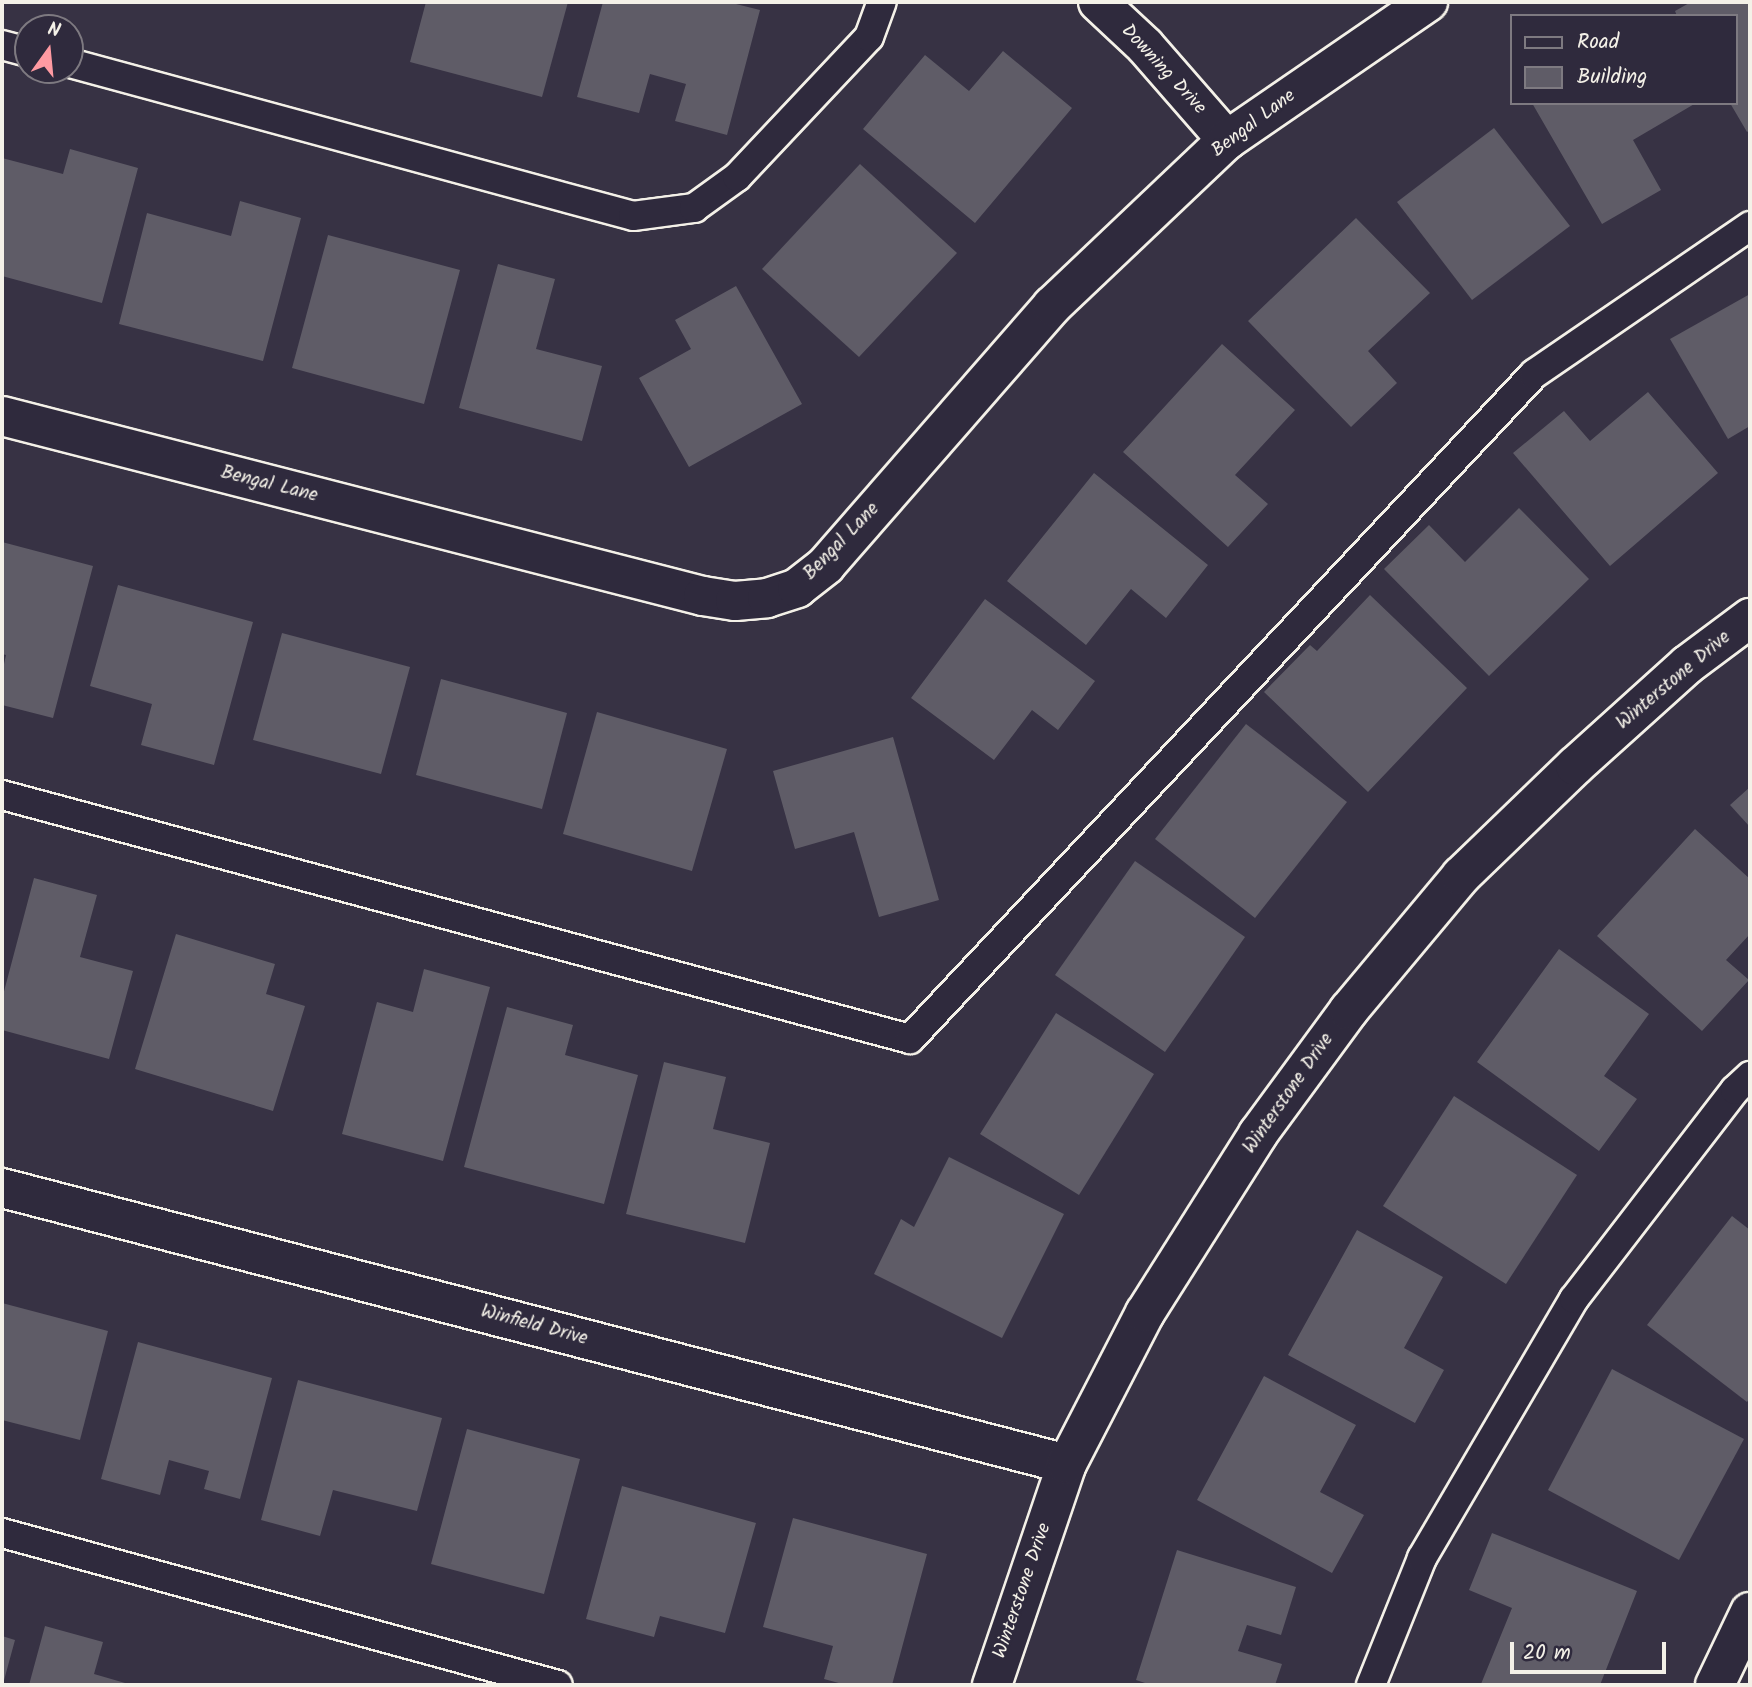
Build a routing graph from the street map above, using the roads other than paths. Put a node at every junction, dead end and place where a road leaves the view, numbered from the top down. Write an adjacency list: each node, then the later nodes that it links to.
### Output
1 (882, 2): 4 (lane)
2 (1098, 2): 5 (street, Downing Drive)
3 (1428, 2): 5 (street, Bengal Lane)
4 (84, 68)
5 (1227, 140): 7 (street, Bengal Lane)
6 (1750, 226): 9 (lane)
7 (2, 416)
8 (1750, 618): 12 (street, Winterstone Drive)
9 (2, 795)
10 (1750, 1076): 17 (lane)
11 (2, 1188): 12 (street, Winfield Drive)
12 (1067, 1464): 16 (street, Winterstone Drive)
13 (2, 1533): 15 (lane)
14 (1750, 1612): 18 (street)
15 (558, 1685)
16 (992, 1685)
17 (1371, 1685)
18 (1715, 1685)

